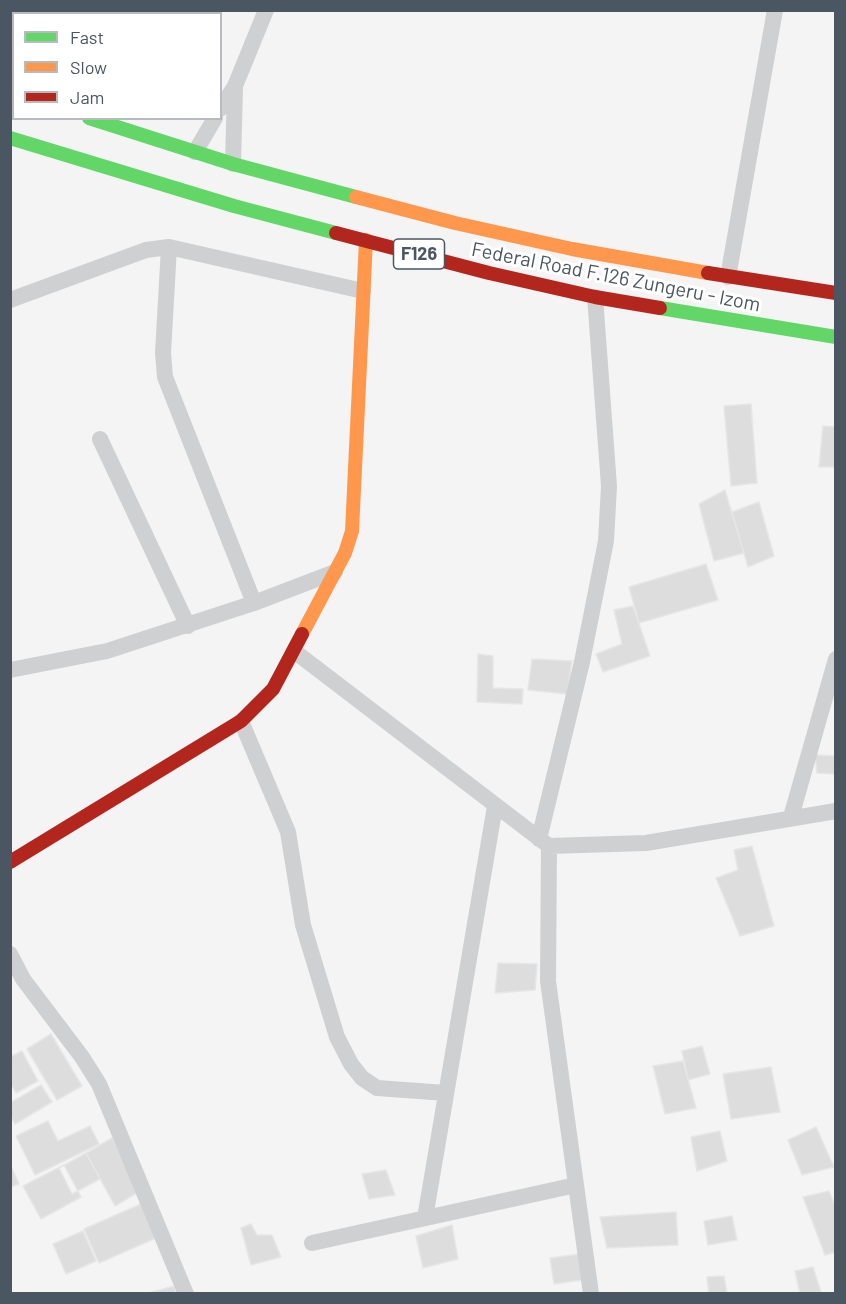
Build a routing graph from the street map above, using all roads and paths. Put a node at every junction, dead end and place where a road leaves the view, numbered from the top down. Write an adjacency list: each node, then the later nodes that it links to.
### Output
1 (266, 10): 3 (street)
2 (775, 10): 12 (street)
3 (235, 86): 4 (street); 9 (street)
4 (222, 106)
5 (95, 120): 8 (main road, Federal Road F.126 Zungeru - Izom / F126)
6 (214, 120): 8 (street)
7 (10, 138): 10 (main road, Federal Road F.126 Zungeru - Izom / F126)
8 (195, 152): 9 (main road, Federal Road F.126 Zungeru - Izom / F126)
9 (233, 164): 12 (main road, Federal Road F.126 Zungeru - Izom / F126)
10 (366, 240): 13 (main road); 15 (main road, Federal Road F.126 Zungeru - Izom / F126)
11 (169, 247): 13 (street); 16 (street); 20 (street)
12 (728, 277): 14 (main road, Federal Road F.126 Zungeru - Izom / F126)
13 (363, 291): 19 (main road)
14 (836, 292)
15 (595, 297): 17 (main road, Federal Road F.126 Zungeru - Izom / F126); 29 (street)
16 (10, 300)
17 (836, 337)
18 (100, 439): 21 (street)
19 (335, 572): 20 (street); 22 (main road)
20 (254, 603): 21 (street)
21 (188, 626): 24 (street)
22 (294, 651): 25 (main road); 26 (street)
23 (836, 659): 28 (street)
24 (10, 670)
25 (241, 721): 30 (main road); 32 (street)
26 (495, 806): 29 (street); 32 (street)
27 (836, 811): 28 (street)
28 (791, 817): 29 (street)
29 (544, 843): 33 (street)
30 (10, 862)
31 (10, 954): 36 (street)
32 (446, 1093): 34 (street)
33 (576, 1185): 34 (street); 37 (street)
34 (425, 1218): 35 (street)
35 (312, 1242)
36 (186, 1293)
37 (591, 1293)

